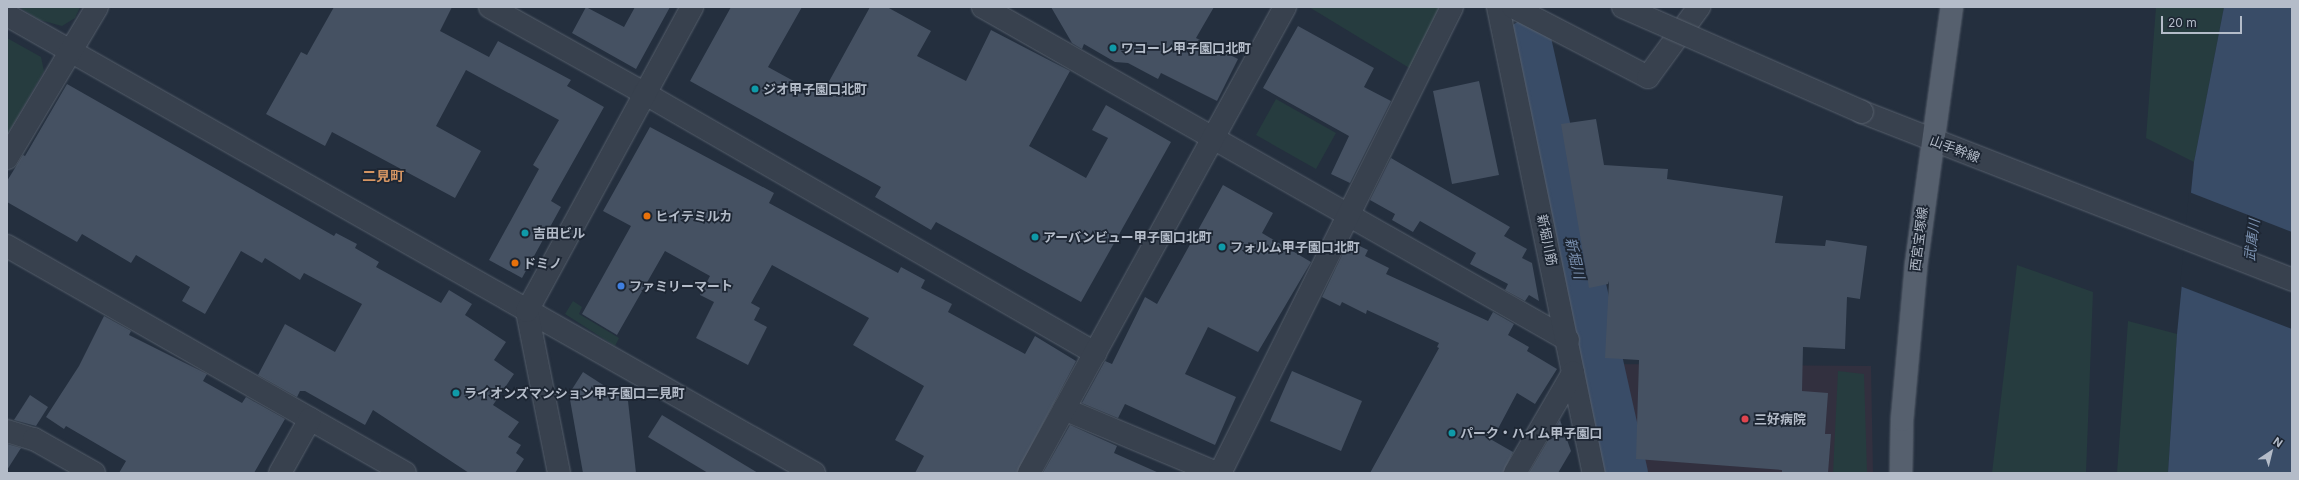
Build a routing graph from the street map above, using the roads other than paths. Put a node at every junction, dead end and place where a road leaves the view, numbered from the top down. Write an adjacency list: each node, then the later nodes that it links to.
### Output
1 (97, 7): 13 (street)
2 (490, 7): 14 (street)
3 (692, 7): 14 (street)
4 (983, 7): 15 (street)
5 (1285, 7): 15 (street)
6 (1452, 7): 18 (street)
7 (1498, 7): 22 (street, 新堀川筋)
8 (1513, 7): 10 (street)
9 (1623, 7): 16 (street, 山手幹線, bridge)
10 (1698, 7)
11 (1952, 7): 16 (main road, 西宮宝塚線)
12 (7, 16): 13 (street)
13 (71, 51): 17 (street); 21 (street)
14 (644, 93): 21 (street); 23 (street)
15 (1214, 136): 18 (street); 23 (street)
16 (1932, 140): 20 (street, 山手幹線); 38 (main road, 西宮宝塚線)
17 (7, 158)
18 (1348, 215): 22 (street); 35 (street)
19 (7, 246): 26 (street)
20 (2292, 280)
21 (527, 311): 31 (street); 32 (street)
22 (1568, 340): 24 (street, 新堀川筋)
23 (1095, 353): 25 (street)
24 (1573, 373): 36 (street); 37 (street, 新堀川筋)
25 (1064, 409): 33 (street); 34 (street)
26 (310, 419): 29 (street); 30 (street)
27 (7, 431): 28 (street)
28 (94, 473)
29 (280, 473)
30 (406, 473)
31 (559, 473)
32 (814, 473)
33 (1029, 473)
34 (1216, 473)
35 (1220, 473)
36 (1515, 473)
37 (1594, 473)
38 (1901, 473)

